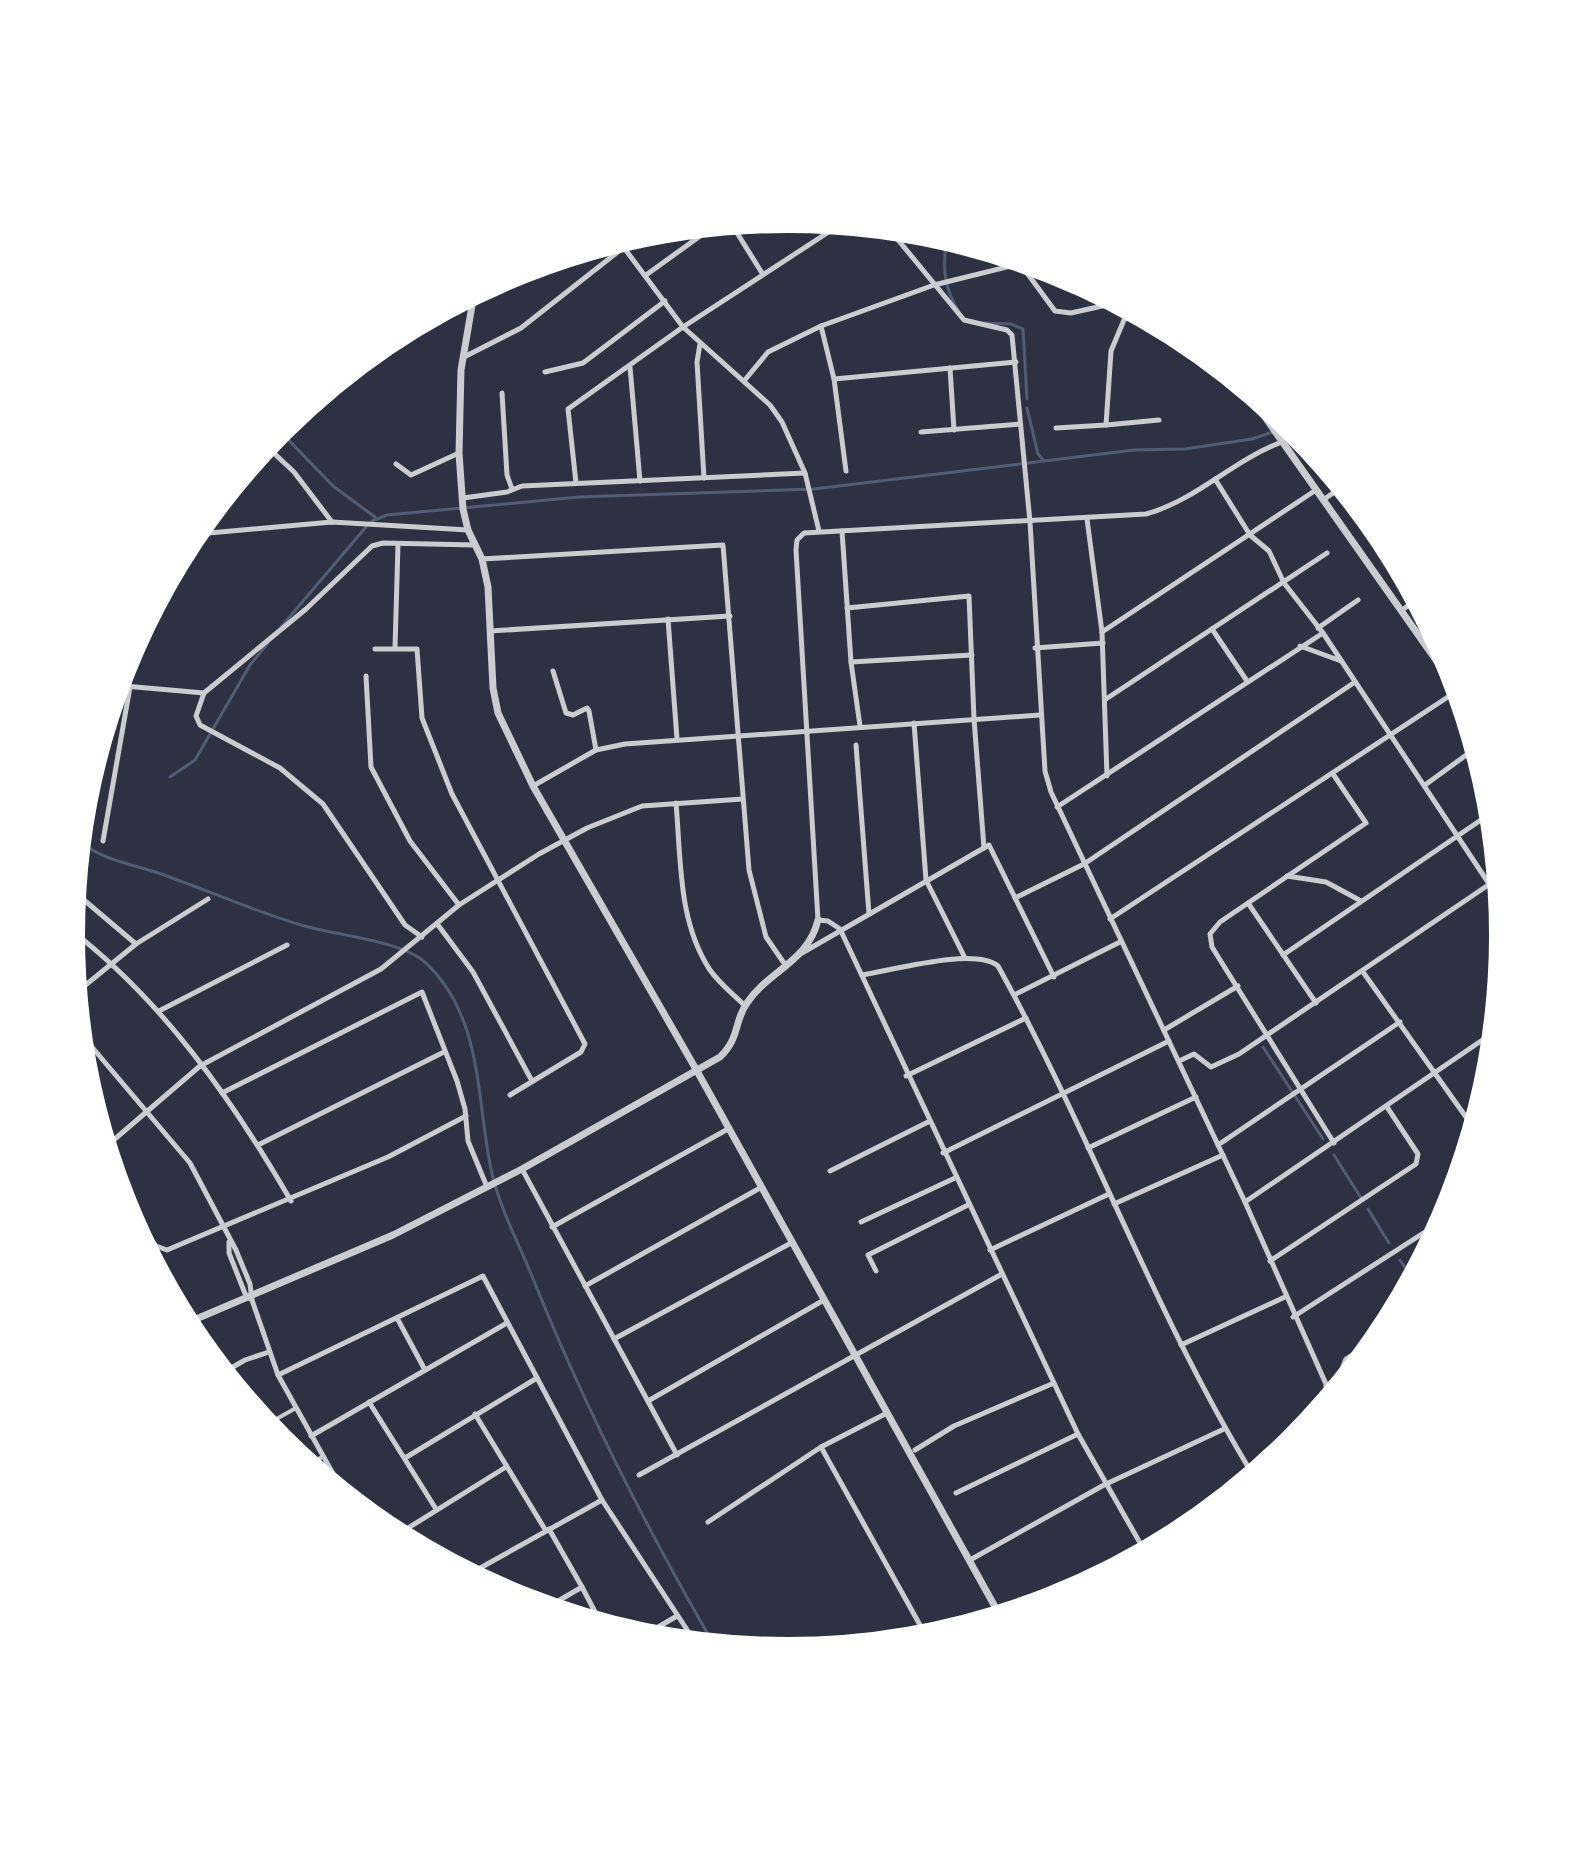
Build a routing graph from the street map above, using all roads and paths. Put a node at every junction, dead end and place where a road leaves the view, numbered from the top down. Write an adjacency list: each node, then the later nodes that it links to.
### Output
1 (736, 230): 9 (street)
2 (831, 230): 9 (street)
3 (704, 233): 10 (street)
4 (895, 237): 11 (street)
5 (624, 247): 10 (street)
6 (623, 248): 19 (street)
7 (1013, 265): 11 (street)
8 (1023, 269): 14 (street)
9 (762, 273): 17 (street)
10 (646, 275): 12 (street)
11 (934, 285): 16 (street); 20 (street)
12 (665, 301): 17 (street); 23 (street)
13 (473, 302): 19 (street)
14 (1105, 304)
15 (1126, 315): 30 (street)
16 (821, 326): 24 (street); 25 (street)
17 (683, 327): 18 (street); 21 (street)
18 (700, 344): 25 (street); 40 (street)
19 (463, 357): 36 (street)
20 (1016, 362): 22 (street); 29 (street)
21 (630, 367): 42 (street); 43 (street)
22 (950, 368): 24 (street); 32 (street)
23 (545, 372)
24 (834, 379): 38 (street)
25 (744, 381): 39 (street)
26 (502, 393): 44 (street)
27 (1261, 410): 34 (street)
28 (1159, 420): 30 (street)
29 (1020, 424): 32 (street); 51 (street)
30 (1106, 425): 31 (street)
31 (1056, 428)
32 (954, 430): 33 (street)
33 (921, 432)
34 (1278, 434): 41 (street); 45 (street)
35 (272, 452): 50 (street)
36 (459, 453): 37 (street); 48 (street)
37 (396, 464)
38 (846, 471)
39 (805, 473): 40 (street); 53 (street)
40 (704, 478): 42 (street)
41 (1215, 479): 49 (street); 56 (street)
42 (640, 481): 43 (street)
43 (576, 483): 44 (street)
44 (512, 489): 48 (street)
45 (1316, 490): 47 (street); 56 (street)
46 (1337, 490): 47 (street)
47 (1323, 500): 65 (street)
48 (462, 503): 52 (street)
49 (1087, 519): 51 (street); 71 (street)
50 (332, 522): 52 (street); 55 (street)
51 (1030, 522): 54 (street); 75 (street)
52 (468, 530): 58 (street)
53 (819, 531): 54 (street); 94 (street)
54 (842, 531): 64 (street)
55 (205, 533)
56 (1250, 535): 61 (street); 71 (street)
57 (398, 544): 58 (street); 74 (street); 87 (street)
58 (476, 545): 60 (street)
59 (1327, 553): 61 (street)
60 (482, 559): 66 (street); 70 (street)
61 (1284, 583): 68 (street); 69 (street)
62 (1358, 600): 69 (street)
63 (1412, 603): 65 (street)
64 (847, 608): 77 (street); 79 (street)
65 (1402, 610): 80 (street)
66 (730, 616): 67 (street); 96 (street)
67 (668, 619): 70 (street); 97 (street)
68 (1212, 629): 83 (street); 89 (street)
69 (1321, 630): 73 (street); 78 (street)
70 (489, 631): 104 (street)
71 (1102, 632): 72 (street)
72 (1103, 643): 75 (street); 89 (street)
73 (1300, 646): 78 (street); 83 (street)
74 (395, 648): 76 (street); 115 (street)
75 (1035, 648): 90 (street)
76 (375, 649)
77 (972, 655): 79 (street); 91 (street)
78 (1342, 661): 84 (street)
79 (851, 662): 93 (street)
80 (1443, 670)
81 (553, 671): 99 (street)
82 (366, 676): 125 (street)
83 (1247, 681): 102 (street)
84 (1355, 682): 95 (street); 113 (street)
85 (126, 687): 86 (street)
86 (130, 687): 87 (street); 111 (street)
87 (204, 693): 132 (street)
88 (1452, 694): 95 (street)
89 (1106, 699): 102 (street)
90 (1040, 715): 91 (street); 107 (street)
91 (974, 719): 92 (street); 112 (street)
92 (914, 723): 93 (street); 116 (street)
93 (860, 726): 94 (street)
94 (808, 729): 96 (street); 128 (street)
95 (1392, 735): 101 (street); 103 (street)
96 (737, 737): 97 (street); 105 (street)
97 (677, 739): 99 (street)
98 (856, 745): 126 (street)
99 (596, 750): 104 (street)
100 (1471, 752): 103 (street)
101 (1333, 774): 114 (street); 127 (street)
102 (1107, 777): 107 (street)
103 (1425, 785): 109 (street)
104 (533, 786): 110 (street)
105 (743, 799): 106 (street); 140 (street)
106 (676, 803): 110 (street); 148 (street)
107 (1057, 807): 113 (street)
108 (1484, 817): 109 (street)
109 (1457, 835): 118 (street); 123 (street)
110 (564, 840): 115 (street); 160 (street)
111 (103, 841)
112 (984, 848): 116 (street); 121 (street)
113 (1084, 864): 121 (street); 127 (street)
114 (1287, 876): 123 (street); 124 (street)
115 (499, 880): 125 (street); 163 (street)
116 (926, 880): 126 (street); 138 (street)
117 (1492, 883): 118 (street)
118 (1489, 885): 119 (street); 141 (street)
119 (1493, 891)
120 (82, 898): 134 (street)
121 (1015, 898): 143 (street)
122 (208, 899): 134 (street)
123 (1361, 901): 137 (street)
124 (1248, 903): 137 (street); 144 (street)
125 (459, 905): 129 (street)
126 (869, 914): 130 (street)
127 (1110, 919): 133 (street)
128 (818, 920): 130 (street); 136 (street)
129 (438, 925): 132 (street); 163 (street)
130 (840, 929): 136 (street); 142 (street)
131 (80, 937): 139 (street)
132 (420, 939): 159 (street)
133 (1120, 942): 143 (street); 152 (street)
134 (136, 944): 139 (street)
135 (287, 945): 149 (street)
136 (802, 953): 140 (street)
137 (1283, 955): 147 (street)
138 (965, 958): 142 (street); 146 (street)
139 (112, 961): 145 (street); 149 (street)
140 (787, 967): 148 (street)
141 (1362, 971): 147 (street); 151 (street)
142 (862, 975): 162 (street)
143 (1054, 977): 146 (street)
144 (1238, 986): 152 (street); 153 (street)
145 (82, 987)
146 (1014, 995): 150 (street)
147 (1316, 1003): 153 (street)
148 (744, 1005): 160 (street)
149 (159, 1011): 159 (street)
150 (1026, 1018): 162 (street); 166 (street)
151 (1400, 1022): 161 (street); 164 (street)
152 (1164, 1030): 155 (street)
153 (1268, 1035): 158 (street); 164 (street)
154 (1488, 1037): 161 (street)
155 (1169, 1041): 158 (street); 166 (street)
156 (89, 1043): 170 (street)
157 (444, 1052): 165 (street); 171 (street); 177 (street)
158 (1179, 1061): 168 (street)
159 (200, 1066): 165 (street); 170 (street)
160 (697, 1071): 174 (street); 182 (street)
161 (1434, 1073): 169 (street); 173 (street)
162 (906, 1076): 172 (street)
163 (532, 1082): 167 (street)
164 (1299, 1091): 176 (street); 178 (street)
165 (222, 1093): 177 (street)
166 (1062, 1093): 179 (street); 180 (street)
167 (510, 1095)
168 (1196, 1097): 178 (street); 179 (street)
169 (1387, 1107): 176 (street); 199 (street)
170 (147, 1110): 175 (street); 194 (street)
171 (466, 1116): 185 (street); 188 (street)
172 (928, 1122): 180 (street); 183 (street)
173 (1470, 1123)
174 (728, 1129): 186 (street); 193 (street)
175 (111, 1142)
176 (1334, 1143): 189 (street)
177 (258, 1145): 188 (street)
178 (1218, 1145): 181 (street)
179 (1088, 1148): 187 (street)
180 (943, 1153): 184 (street)
181 (1223, 1155): 189 (street); 190 (street)
182 (522, 1169): 185 (street); 193 (street)
183 (830, 1171)
184 (955, 1178): 191 (street); 192 (street)
185 (492, 1185): 203 (street)
186 (760, 1188): 197 (street); 202 (street)
187 (1109, 1194): 190 (street); 198 (street)
188 (291, 1201): 194 (street)
189 (1245, 1202): 199 (street)
190 (1114, 1204): 211 (street)
191 (968, 1205): 198 (street); 200 (street)
192 (861, 1222)
193 (552, 1227): 202 (street)
194 (222, 1228): 196 (street); 203 (street)
195 (1431, 1228): 206 (street)
196 (147, 1236)
197 (791, 1243): 205 (street); 210 (street)
198 (990, 1250): 201 (street)
199 (1270, 1261): 204 (street)
200 (876, 1271)
201 (1002, 1274): 214 (street); 219 (street)
202 (585, 1286): 210 (street)
203 (250, 1296): 208 (street); 213 (street)
204 (1285, 1297): 206 (street); 211 (street)
205 (824, 1300): 214 (street); 222 (street)
206 (1293, 1317): 220 (street)
207 (397, 1318): 209 (street); 216 (street); 217 (street)
208 (194, 1320)
209 (507, 1323): 216 (street); 218 (street)
210 (614, 1339): 222 (street)
211 (1181, 1345): 228 (street)
212 (1361, 1349): 220 (street)
213 (269, 1352): 215 (street); 217 (street)
214 (856, 1356): 225 (street); 233 (street)
215 (229, 1369)
216 (425, 1370): 223 (street)
217 (278, 1375): 224 (street)
218 (537, 1378): 226 (street); 243 (street)
219 (1054, 1383): 229 (street); 232 (street)
220 (1326, 1386): 221 (street)
221 (1328, 1391)
222 (648, 1401): 233 (street)
223 (369, 1402): 230 (street); 235 (street)
224 (296, 1408): 227 (street); 230 (street)
225 (888, 1412): 231 (street); 249 (street)
226 (475, 1414): 235 (street); 237 (street)
227 (273, 1421)
228 (1224, 1429): 238 (street); 241 (street)
229 (1078, 1434): 241 (street); 242 (street)
230 (311, 1436): 234 (street)
231 (821, 1447): 245 (street); 258 (street)
232 (915, 1450)
233 (677, 1455): 239 (street)
234 (322, 1457): 236 (street); 240 (street)
235 (405, 1458): 244 (street)
236 (315, 1461)
237 (506, 1467): 244 (street); 247 (street)
238 (1250, 1470)
239 (639, 1475)
240 (335, 1478)
241 (1104, 1485): 248 (street); 249 (street)
242 (956, 1493)
243 (602, 1500): 247 (street); 255 (street)
244 (436, 1509): 246 (street)
245 (708, 1522)
246 (404, 1530)
247 (547, 1530): 250 (street); 252 (street)
248 (1142, 1547)
249 (970, 1560): 254 (street)
250 (477, 1569): 251 (street)
251 (479, 1572)
252 (582, 1587): 253 (street); 256 (street)
253 (555, 1603)
254 (997, 1611)
255 (677, 1616): 257 (street); 259 (street)
256 (598, 1617)
257 (653, 1630)
258 (923, 1630)
259 (691, 1636)

